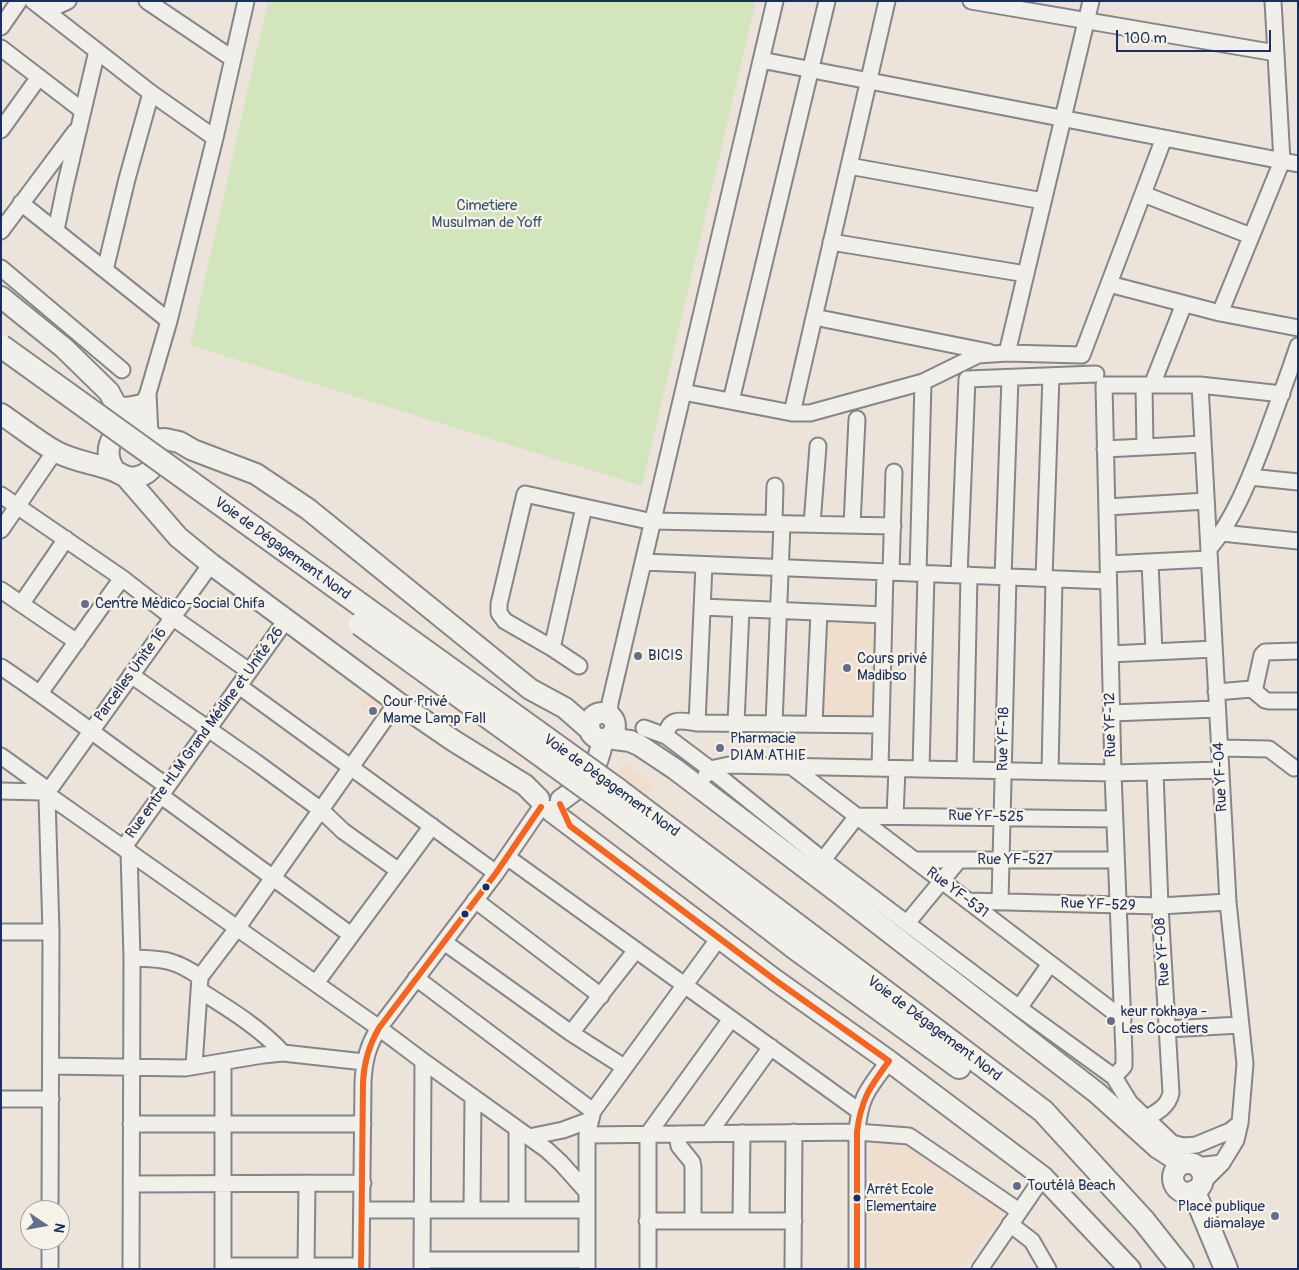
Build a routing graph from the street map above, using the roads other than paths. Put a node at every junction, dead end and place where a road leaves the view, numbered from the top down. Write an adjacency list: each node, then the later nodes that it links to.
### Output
1 (20, 1): 14 (street)
2 (33, 1): 12 (street)
3 (68, 1): 12 (street)
4 (147, 1): 18 (street)
5 (246, 1): 18 (street)
6 (775, 1): 19 (street)
7 (826, 1): 20 (street)
8 (887, 1): 22 (street)
9 (971, 1): 13 (street)
10 (1091, 1): 13 (street)
11 (1272, 1): 17 (street)
12 (46, 11): 16 (street)
13 (1086, 21): 17 (street); 25 (street)
14 (1, 27)
15 (1, 48): 21 (street)
16 (97, 51): 23 (street); 24 (street)
17 (1276, 53): 30 (street)
18 (233, 59): 28 (street)
19 (761, 60): 20 (street); 62 (street)
20 (810, 70): 22 (street); 66 (street)
21 (39, 77): 24 (street); 27 (street)
22 (869, 81): 25 (street); 32 (street)
23 (151, 93): 28 (street); 41 (street)
24 (83, 111): 26 (street)
25 (1063, 119): 29 (street); 34 (street)
26 (78, 126): 35 (street); 36 (street)
27 (1, 130)
28 (215, 138): 48 (street)
29 (1164, 138): 30 (street); 33 (street)
30 (1282, 161): 31 (street); 38 (street)
31 (1298, 164)
32 (849, 166): 34 (street); 39 (street)
33 (1143, 194): 38 (street); 43 (street)
34 (1043, 201): 42 (street)
35 (21, 203): 36 (street); 37 (street)
36 (56, 230): 41 (street)
37 (1, 231)
38 (1251, 236): 46 (street)
39 (831, 242): 42 (street); 47 (street)
40 (1, 268): 55 (street)
41 (105, 270): 48 (street)
42 (1026, 274): 52 (street)
43 (1109, 284): 45 (street); 53 (street)
44 (1, 297): 65 (main road)
45 (1184, 304): 46 (street); 60 (street)
46 (1220, 313): 49 (street)
47 (814, 317): 52 (street); 67 (street)
48 (169, 321): 64 (street)
49 (1298, 328)
50 (1, 346): 165 (highway, Voie de Dégagement Nord, bridge)
51 (1298, 346): 63 (street)
52 (1003, 353): 53 (street); 59 (street)
53 (1082, 355): 58 (street)
54 (1, 364): 165 (highway, Voie de Dégagement Nord, bridge)
55 (122, 370)
56 (1051, 376): 57 (street); 58 (street); 107 (street)
57 (1010, 378): 104 (street); 105 (street, Rue YF-18)
58 (1100, 380): 60 (street); 74 (street, Rue YF-12)
59 (922, 382): 67 (street); 103 (street)
60 (1148, 385): 61 (street); 73 (street)
61 (1200, 385): 63 (street); 71 (street, Rue YF-04)
62 (683, 392): 66 (street); 86 (street)
63 (1282, 394): 78 (street)
64 (145, 399): 65 (main road); 70 (street)
65 (114, 400): 70 (main road)
66 (731, 401): 67 (street)
67 (792, 413)
68 (1, 414): 75 (main road)
69 (857, 419): 89 (street)
70 (135, 438): 75 (main road); 77 (main road); 77 (main road); 140 (main road)
71 (1203, 444): 73 (street); 82 (street, Rue YF-04)
72 (818, 446): 88 (street)
73 (1145, 447): 74 (street)
74 (1105, 449): 84 (street, Rue YF-12)
75 (60, 453): 77 (main road); 85 (street)
76 (894, 472): 90 (street)
77 (129, 474): 98 (main road)
78 (1250, 476): 79 (street); 92 (street)
79 (1298, 482)
80 (775, 486): 87 (street)
81 (1, 495): 85 (street)
82 (1206, 501): 84 (street); 95 (street, Rue YF-04)
83 (584, 507): 86 (street); 119 (street); 119 (street)
84 (1106, 507): 99 (street, Rue YF-12)
85 (18, 508): 91 (street); 93 (street)
86 (653, 522): 87 (street); 96 (street)
87 (778, 524): 88 (street); 101 (street)
88 (812, 524): 89 (street)
89 (852, 525): 90 (street)
90 (893, 526): 102 (street)
91 (1, 530)
92 (1222, 533): 94 (street); 95 (street)
93 (66, 540): 106 (street); 110 (street)
94 (1298, 541)
95 (1209, 554): 97 (street); 120 (street, Rue YF-04)
96 (643, 562): 100 (street); 140 (street)
97 (1150, 562): 99 (street); 122 (street)
98 (210, 564): 116 (street, Parcelles Unite 16); 117 (main road)
99 (1108, 564): 108 (street, Rue YF-12)
100 (704, 565): 101 (street); 111 (street)
101 (780, 568): 102 (street); 113 (street)
102 (888, 572): 103 (street); 115 (street)
103 (922, 574): 104 (street); 154 (street)
104 (964, 575): 105 (street); 155 (street)
105 (1006, 577): 107 (street); 157 (street, Rue YF-18)
106 (122, 578): 116 (street); 118 (street)
107 (1049, 578): 108 (street); 158 (street)
108 (1108, 581): 123 (street, Rue YF-12)
109 (1, 590): 110 (street)
110 (22, 603): 118 (street)
111 (702, 607): 112 (street); 136 (street)
112 (742, 609): 113 (street); 137 (street)
113 (779, 610): 114 (street); 138 (street)
114 (819, 612): 115 (street); 139 (street)
115 (884, 615): 141 (street)
116 (172, 617): 126 (street); 127 (street, Parcelles Unite 16)
117 (286, 620): 126 (street, Rue entre HLM Grand Médine et Unité 26); 133 (main road)
118 (77, 642): 131 (street)
119 (552, 648): 124 (street)
120 (1214, 649): 122 (street); 130 (street, Rue YF-04)
121 (1298, 651): 129 (street)
122 (1154, 652): 123 (street)
123 (1110, 654): 135 (street, Rue YF-12)
124 (579, 666)
125 (1, 667): 131 (street)
126 (249, 671): 128 (street, Rue entre HLM Grand Médine et Unité 26)
127 (131, 675): 142 (street); 143 (street, Parcelles Unite 16)
128 (239, 686): 142 (street, Rue entre HLM Grand Médine et Unité 26); 149 (street)
129 (1252, 689): 130 (street); 132 (street)
130 (1216, 692): 134 (street, Rue YF-04)
131 (40, 693): 143 (street)
132 (1298, 701)
133 (397, 702): 149 (street); 166 (main road)
134 (1217, 709): 135 (street); 146 (street, Rue YF-04)
135 (1111, 713): 160 (street, Rue YF-12)
136 (697, 723): 137 (street); 145 (street)
137 (736, 723): 138 (street)
138 (774, 724): 139 (street)
139 (814, 724): 141 (street)
140 (602, 725): 144 (main road); 166 (main road)
141 (881, 725): 150 (street)
142 (208, 729): 163 (street, Rue entre HLM Grand Médine et Unité 26); 167 (street)
143 (90, 732): 163 (street); 164 (street, Parcelles Unite 16)
144 (637, 734): 145 (street); 161 (main road)
145 (666, 736): 152 (street)
146 (1219, 748): 151 (street); 156 (street, Rue YF-04)
147 (1, 756): 164 (street)
148 (791, 766): 150 (street); 152 (street); 168 (street, Rue YF-531)
149 (351, 767): 167 (street); 172 (street)
150 (880, 768): 153 (street)
151 (1294, 768)
152 (710, 769): 161 (street); 175 (street)
153 (897, 769): 154 (street); 169 (street)
154 (921, 769): 155 (street)
155 (965, 770): 157 (street)
156 (1221, 770): 159 (street); 187 (street, Rue YF-04)
157 (1004, 771): 158 (street); 170 (street, Rue YF-18)
158 (1050, 772): 160 (street)
159 (1155, 772): 160 (street); 189 (street, Rue YF-08)
160 (1113, 773): 171 (street, Rue YF-12)
161 (698, 787): 241 (main road)
162 (1, 791): 164 (street)
163 (163, 791): 173 (street, Rue entre HLM Grand Médine et Unité 26); 182 (street)
164 (47, 792): 173 (street); 193 (street)
165 (613, 796): 275 (highway, Voie de Dégagement Nord); 276 (highway, Voie de Dégagement Nord)
166 (547, 799): 174 (street); 195 (main road)
167 (321, 810): 180 (street); 182 (street)
168 (857, 816): 169 (street, Rue YF-525); 175 (street); 176 (street, Rue YF-531)
169 (895, 816): 170 (street, Rue YF-525)
170 (1002, 818): 171 (street, Rue YF-525); 178 (street, Rue YF-18)
171 (1114, 819): 179 (street, Rue YF-12)
172 (432, 826): 180 (street); 181 (street)
173 (126, 849): 191 (street); 198 (street)
174 (507, 857): 181 (street); 197 (street)
175 (823, 860): 190 (street)
176 (914, 860): 177 (street, Rue YF-527); 183 (street, Rue YF-531)
177 (959, 860): 178 (street, Rue YF-527); 183 (street)
178 (1001, 860): 179 (street, Rue YF-527); 186 (street, Rue YF-18)
179 (1116, 860): 188 (street, Rue YF-12)
180 (399, 871): 194 (street)
181 (496, 873): 184 (street)
182 (274, 877): 191 (street); 194 (street)
183 (942, 881): 185 (street, Rue YF-531); 190 (street)
184 (475, 900): 196 (street); 204 (street)
185 (968, 901): 186 (street, Rue YF-529); 199 (street, Rue YF-531)
186 (1000, 902): 188 (street, Rue YF-529)
187 (1228, 902): 189 (street, Rue YF-529); 208 (street, Rue YF-04)
188 (1118, 905): 189 (street, Rue YF-529); 207 (street, Rue YF-12)
189 (1160, 906): 210 (street, Rue YF-08)
190 (907, 923): 205 (street)
191 (238, 927): 201 (street); 202 (street)
192 (1, 932): 193 (street)
193 (51, 932): 218 (street)
194 (352, 935): 202 (street)
195 (719, 938): 203 (street); 217 (main road)
196 (444, 942): 200 (street); 211 (street)
197 (636, 950): 203 (street); 204 (street)
198 (132, 958): 201 (street); 221 (street)
199 (1050, 964): 205 (street); 207 (street, Rue YF-531)
200 (416, 978): 209 (street); 228 (street)
201 (200, 983): 213 (street); 219 (street)
202 (316, 983): 209 (street)
203 (684, 985): 206 (street); 220 (street)
204 (600, 996): 211 (street)
205 (1019, 1008): 222 (street)
206 (731, 1019): 212 (street); 238 (street)
207 (1123, 1019): 222 (street, Rue YF-12)
208 (1240, 1025): 210 (street); 229 (street, Rue YF-04)
209 (380, 1028): 214 (street); 216 (street)
210 (1168, 1029): 227 (street, Rue YF-08)
211 (571, 1033): 220 (street)
212 (770, 1047): 226 (street); 236 (street)
213 (284, 1053): 215 (street); 216 (street)
214 (423, 1061): 223 (street); 249 (street)
215 (223, 1062): 219 (street); 231 (street)
216 (364, 1062): 232 (street)
217 (889, 1062): 226 (street); 240 (main road)
218 (50, 1066): 221 (street); 225 (street)
219 (194, 1066): 221 (street)
220 (624, 1067): 228 (street)
221 (132, 1068): 230 (street)
222 (1119, 1071): 227 (street)
223 (472, 1097): 235 (street); 250 (street)
224 (1, 1099): 225 (street)
225 (50, 1099): 247 (street)
226 (859, 1111): 234 (street)
227 (1145, 1120): 229 (street)
228 (590, 1122): 235 (street); 238 (street); 246 (street)
229 (1240, 1123): 241 (street, Rue YF-04)
230 (131, 1124): 231 (street); 243 (street)
231 (223, 1124): 232 (street); 242 (street)
232 (362, 1124): 245 (street)
233 (794, 1132): 234 (street); 237 (street); 257 (street)
234 (857, 1132): 253 (street); 271 (street)
235 (523, 1133): 246 (street); 251 (street)
236 (709, 1133): 237 (street); 239 (street)
237 (742, 1133): 256 (street)
238 (648, 1134): 239 (street); 254 (street)
239 (677, 1134): 255 (street)
240 (1043, 1177): 253 (street); 274 (main road)
241 (1190, 1177): 277 (highway)
242 (223, 1183): 243 (street); 244 (street); 265 (street)
243 (132, 1184): 268 (street)
244 (307, 1184): 245 (street); 264 (street)
245 (363, 1184): 248 (street)
246 (587, 1192): 252 (street)
247 (50, 1200)
248 (362, 1210): 249 (street); 266 (street)
249 (423, 1210): 250 (street); 260 (street)
250 (472, 1210): 251 (street)
251 (517, 1210): 252 (street)
252 (587, 1210): 263 (street)
253 (1019, 1211): 258 (street)
254 (648, 1221): 255 (street); 269 (street)
255 (693, 1221): 256 (street)
256 (741, 1221): 257 (street)
257 (794, 1221): 270 (street)
258 (1010, 1224): 272 (street); 273 (street)
259 (50, 1250): 267 (street)
260 (422, 1264): 261 (street)
261 (485, 1264): 262 (street)
262 (533, 1264): 263 (street)
263 (587, 1264)
264 (306, 1266): 265 (street); 266 (street)
265 (223, 1268)
266 (361, 1268)
267 (50, 1269)
268 (131, 1269)
269 (648, 1269)
270 (793, 1269)
271 (857, 1269)
272 (980, 1269)
273 (1048, 1269)
274 (1130, 1269)
275 (1166, 1269)
276 (1182, 1269)
277 (1226, 1269)

